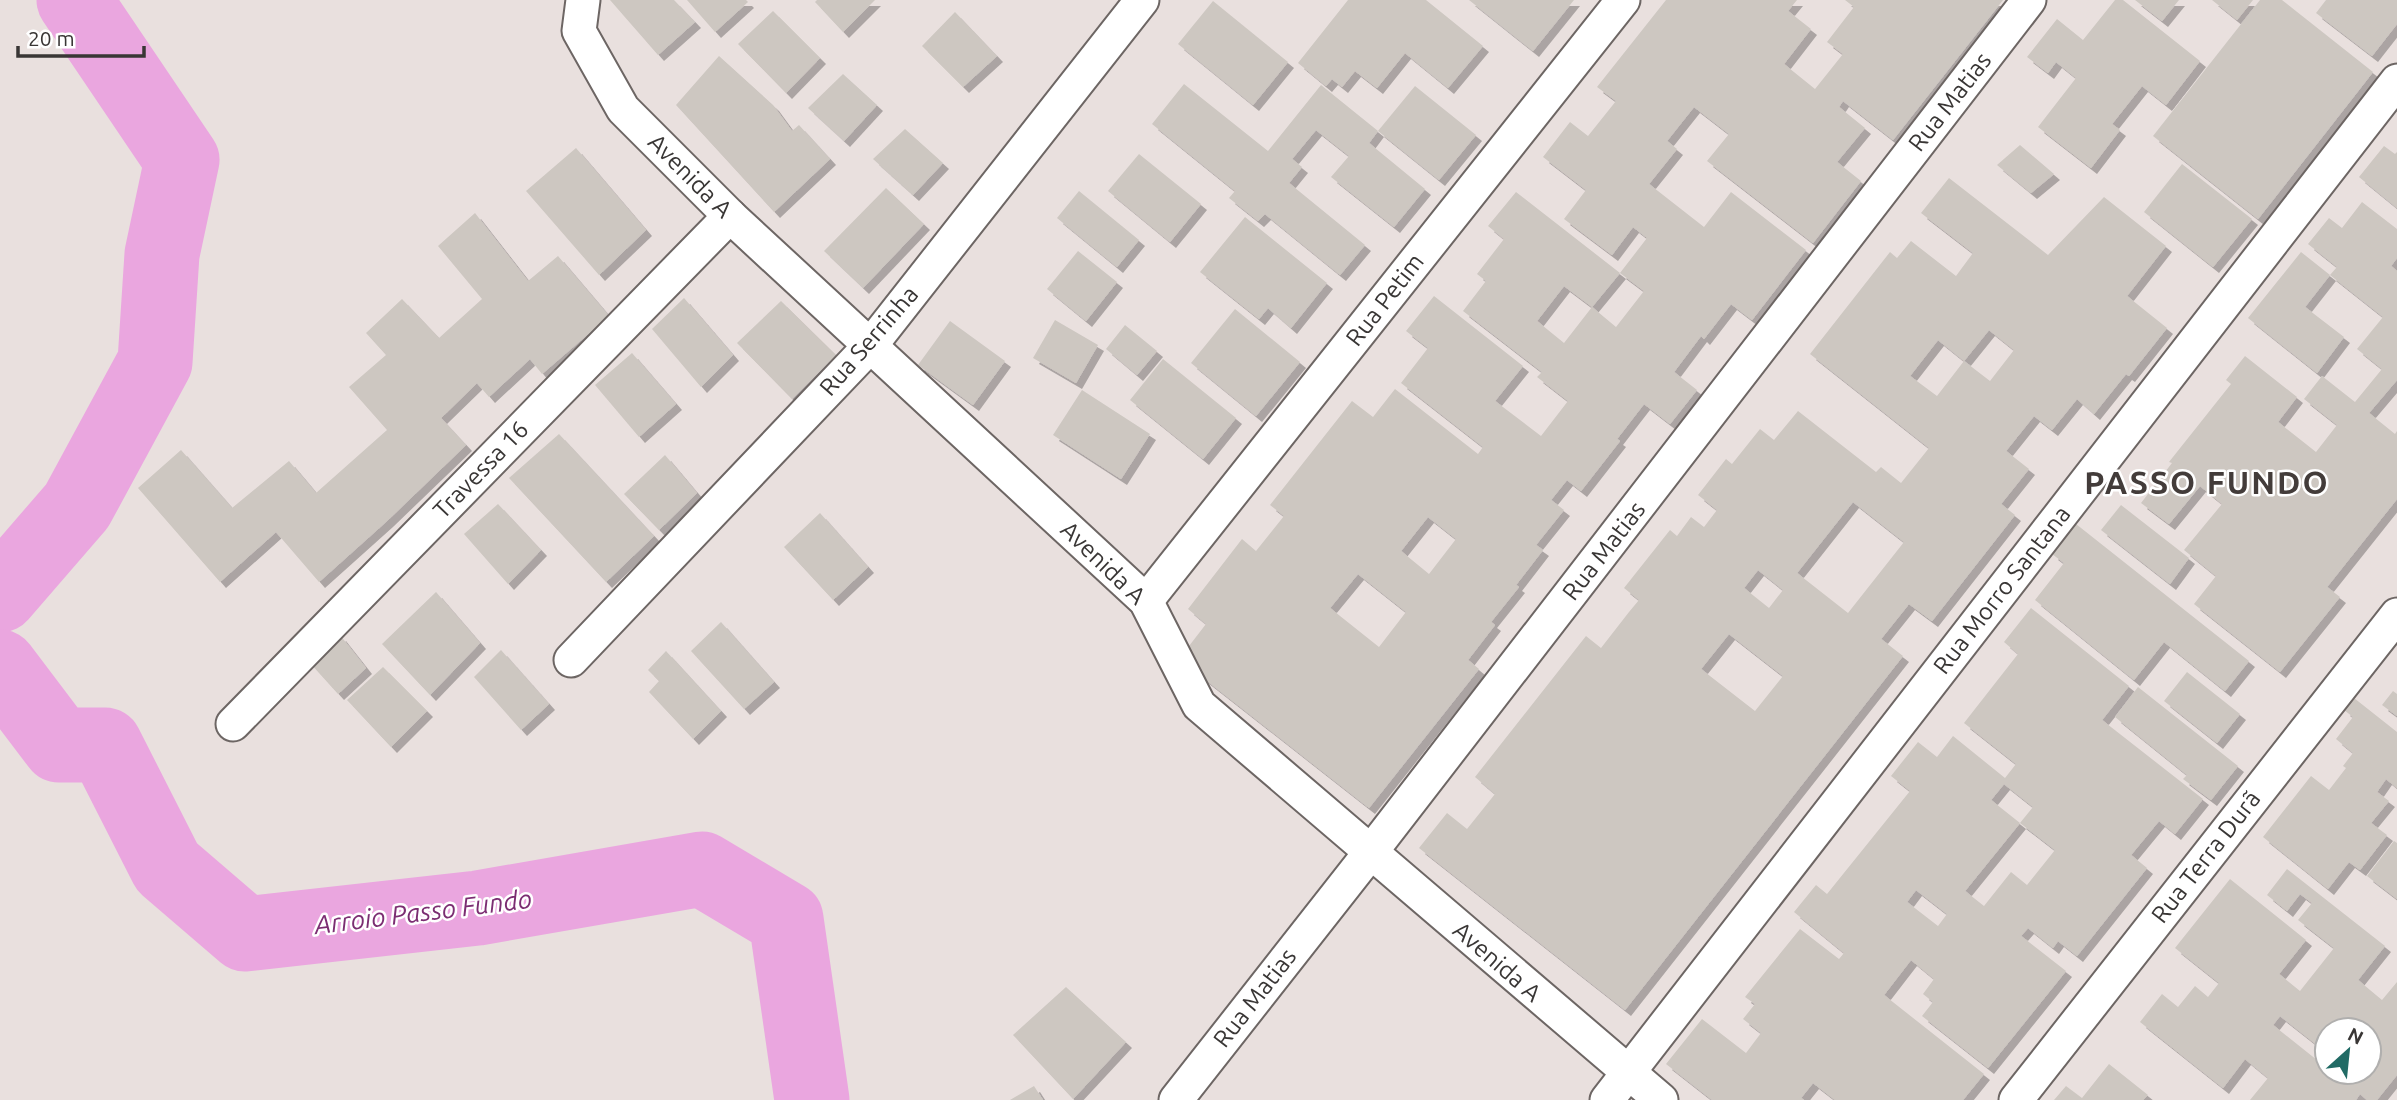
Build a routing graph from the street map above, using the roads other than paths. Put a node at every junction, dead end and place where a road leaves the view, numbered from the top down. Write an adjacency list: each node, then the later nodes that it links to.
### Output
1 (583, 0): 6 (street, Avenida A)
2 (1142, 0): 7 (street, Rua Serrinha)
3 (1623, 0): 8 (street, Rua Petim)
4 (2029, 0): 12 (street, Rua Matias)
5 (2397, 80): 13 (street, Rua Morro Santana)
6 (730, 216): 7 (street, Avenida A); 11 (street, Travessa 16)
7 (870, 346): 8 (street, Avenida A); 10 (street, Rua Serrinha)
8 (1146, 601): 12 (street, Avenida A)
9 (2397, 615): 17 (street, Rua Terra Durã)
10 (571, 660)
11 (233, 724)
12 (1370, 853): 13 (street, Avenida A); 14 (street, Rua Matias)
13 (1628, 1074): 15 (street, Rua Morro Santana); 16 (street, Avenida A)
14 (1176, 1100)
15 (1608, 1100)
16 (1661, 1100)
17 (2016, 1100)

